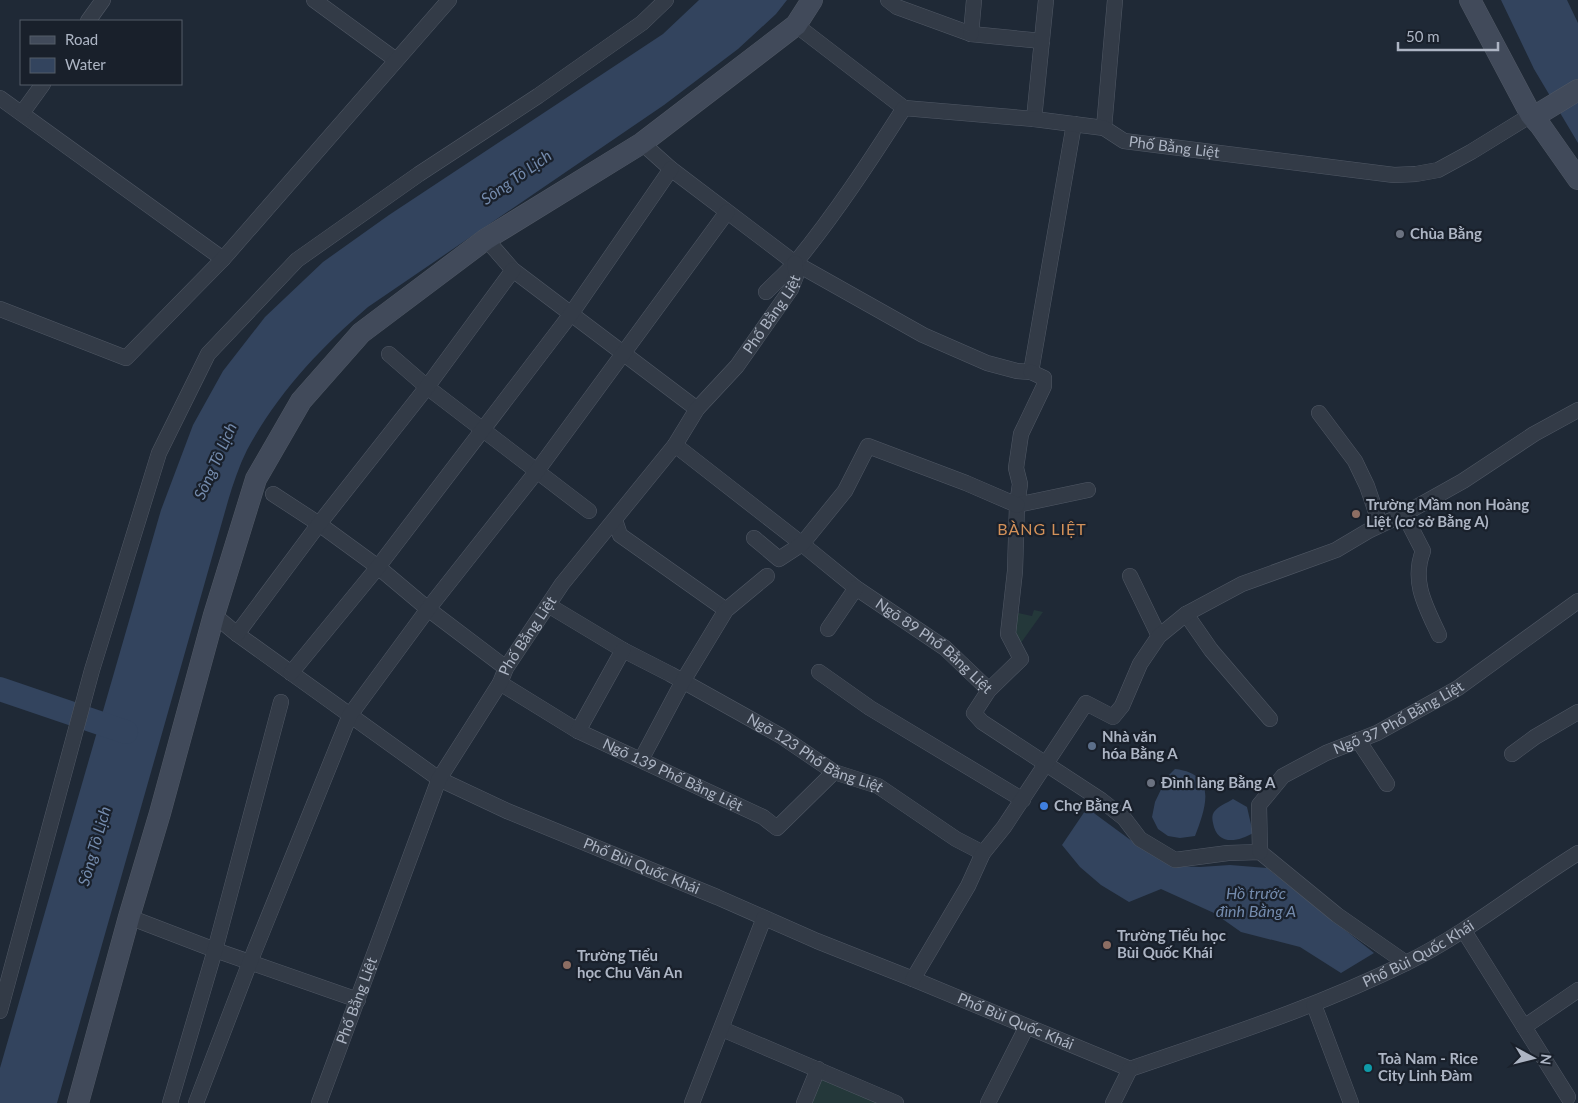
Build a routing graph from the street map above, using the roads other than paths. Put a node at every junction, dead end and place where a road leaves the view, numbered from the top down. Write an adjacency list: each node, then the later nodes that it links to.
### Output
1 (103, 0): 11 (street)
2 (314, 0): 15 (street)
3 (449, 0): 15 (street)
4 (666, 0): 103 (street)
5 (812, 0): 12 (street)
6 (888, 0): 13 (street)
7 (974, 0): 13 (street)
8 (1046, 0): 14 (street)
9 (1115, 0): 24 (street)
10 (1470, 0): 21 (street)
11 (89, 20)
12 (796, 25): 19 (street); 25 (street)
13 (971, 34): 14 (street)
14 (1042, 41): 22 (street)
15 (396, 60): 30 (street)
16 (42, 85): 20 (street)
17 (1578, 90): 21 (street)
18 (0, 98): 20 (street)
19 (904, 108): 22 (street, Phố Bằng Liệt); 31 (street, Phố Bằng Liệt)
20 (22, 113): 30 (street)
21 (1536, 114): 24 (street, Phố Bằng Liệt); 27 (street)
22 (1034, 119): 23 (street, Phố Bằng Liệt)
23 (1074, 124): 24 (street, Phố Bằng Liệt); 38 (street)
24 (1104, 128)
25 (642, 143): 26 (street); 29 (street)
26 (671, 169): 28 (street); 35 (street)
27 (1578, 179)
28 (727, 212): 31 (street); 36 (street)
29 (486, 239): 32 (street); 65 (street)
30 (223, 259): 34 (street)
31 (795, 263): 33 (street); 38 (street); 40 (street, Phố Bằng Liệt)
32 (514, 270): 35 (street); 39 (street)
33 (766, 292)
34 (0, 310)
35 (571, 314): 36 (street); 43 (street)
36 (624, 353): 40 (street); 45 (street)
37 (389, 354): 39 (street)
38 (1031, 372): 48 (street)
39 (427, 387): 43 (street); 52 (street)
40 (697, 409): 44 (street, Phố Bằng Liệt)
41 (1578, 410): 50 (street)
42 (1319, 413): 53 (street)
43 (483, 430): 45 (street); 56 (street)
44 (675, 444): 51 (street, Phố Bằng Liệt); 55 (street, Ngõ 89 Phố Bằng Liệt)
45 (537, 471): 49 (street); 62 (street)
46 (1088, 490): 48 (street)
47 (273, 494): 52 (street)
48 (1018, 505): 55 (street); 76 (street)
49 (589, 511)
50 (1404, 514): 53 (street); 68 (street)
51 (615, 520): 61 (street, Phố Bằng Liệt); 63 (street)
52 (319, 524): 56 (street); 67 (street)
53 (1380, 524): 64 (street)
54 (754, 538): 55 (street)
55 (802, 544): 59 (street, Ngõ 89 Phố Bằng Liệt)
56 (378, 567): 62 (street); 73 (street)
57 (767, 576): 63 (street)
58 (1130, 576): 69 (street)
59 (856, 588): 66 (street, Ngõ 89 Phố Bằng Liệt); 76 (street, Ngõ 89 Phố Bằng Liệt)
60 (1578, 601): 82 (street, Ngõ 37 Phố Bằng Liệt)
61 (548, 605): 70 (street, Ngõ 123 Phố Bằng Liệt); 71 (street, Phố Bằng Liệt)
62 (428, 609): 71 (street); 79 (street)
63 (726, 610): 74 (street)
64 (1186, 614): 69 (street); 80 (street)
65 (214, 615): 67 (street, Phố Bùi Quốc Khái); 93 (street)
66 (828, 629)
67 (237, 634): 73 (street, Phố Bùi Quốc Khái)
68 (1439, 634)
69 (1159, 636): 85 (street)
70 (623, 650): 74 (street, Ngõ 123 Phố Bằng Liệt); 81 (street)
71 (506, 668): 75 (street, Phố Bằng Liệt)
72 (819, 672): 89 (street)
73 (291, 673): 79 (street, Phố Bùi Quốc Khái)
74 (683, 681): 84 (street); 86 (street, Ngõ 123 Phố Bằng Liệt)
75 (500, 683): 81 (street, Ngõ 139 Phố Bằng Liệt); 87 (street, Phố Bằng Liệt)
76 (989, 690): 85 (street, Ngõ 89 Phố Bằng Liệt)
77 (281, 702): 96 (street)
78 (1578, 712): 83 (street)
79 (350, 715): 87 (street, Phố Bùi Quốc Khái); 97 (street)
80 (1270, 719)
81 (578, 731): 84 (street, Ngõ 139 Phố Bằng Liệt)
82 (1358, 740): 88 (street); 90 (street, Ngõ 37 Phố Bằng Liệt)
83 (1512, 754)
84 (641, 760): 86 (street, Ngõ 139 Phố Bằng Liệt)
85 (1046, 765): 89 (street); 90 (street)
86 (834, 772): 92 (street, Ngõ 123 Phố Bằng Liệt)
87 (439, 779): 94 (street, Phố Bùi Quốc Khái); 101 (street, Phố Bằng Liệt)
88 (1387, 784)
89 (1023, 800): 92 (street)
90 (1260, 852): 98 (street)
91 (1578, 853): 95 (street, Phố Bùi Quốc Khái)
92 (983, 854): 99 (street)
93 (129, 916): 96 (street); 110 (street)
94 (764, 918): 99 (street, Phố Bùi Quốc Khái); 106 (street)
95 (1464, 931): 98 (street, Phố Bùi Quốc Khái); 104 (street)
96 (216, 950): 97 (street); 111 (street)
97 (250, 962): 101 (street); 112 (street)
98 (1406, 963): 102 (street, Phố Bùi Quốc Khái)
99 (913, 979): 105 (street, Phố Bùi Quốc Khái)
100 (1578, 990): 104 (street)
101 (358, 1000): 113 (street, Phố Bằng Liệt)
102 (1314, 1005): 108 (street, Phố Bùi Quốc Khái); 119 (street)
103 (0, 1011)
104 (1524, 1026): 109 (street)
105 (1026, 1028): 108 (street, Phố Bùi Quốc Khái); 117 (street)
106 (722, 1029): 107 (street); 114 (street)
107 (818, 1070): 115 (street); 116 (street)
108 (1130, 1070): 118 (street)
109 (1569, 1097)
110 (78, 1103)
111 (170, 1103)
112 (196, 1103)
113 (318, 1103)
114 (692, 1103)
115 (804, 1103)
116 (896, 1103)
117 (988, 1103)
118 (1113, 1103)
119 (1351, 1103)

